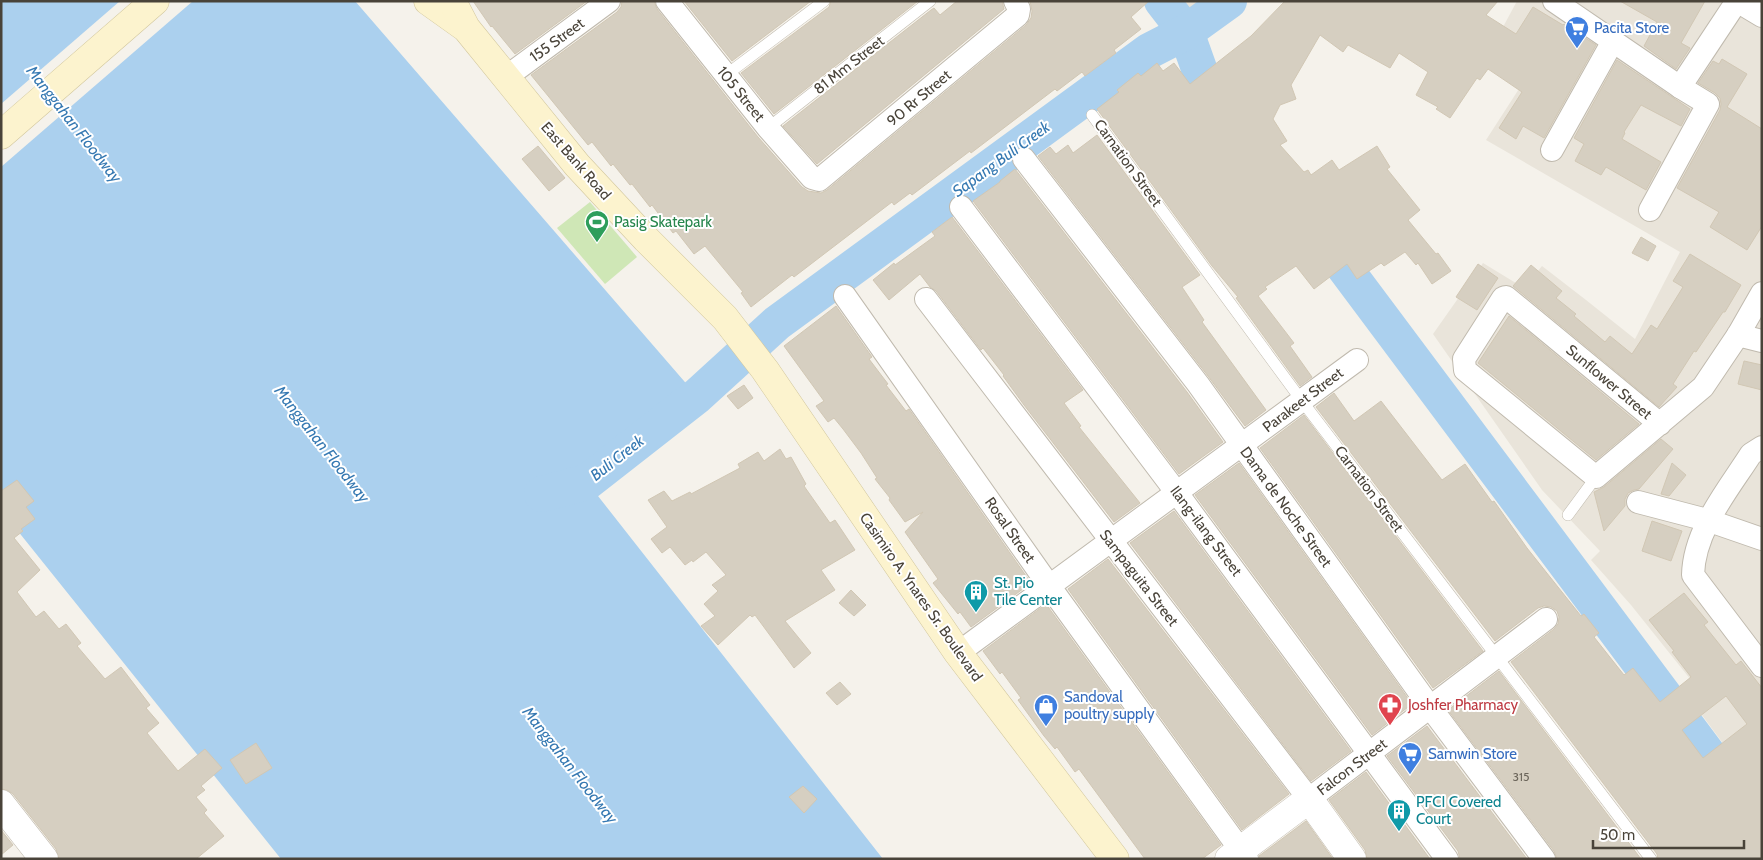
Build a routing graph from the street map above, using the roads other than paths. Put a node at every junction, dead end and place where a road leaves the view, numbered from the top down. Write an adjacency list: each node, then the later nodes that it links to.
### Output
1 (155, 1): 19 (main road)
2 (428, 1): 12 (main road, East Bank Road)
3 (452, 1): 12 (main road, East Bank Road)
4 (609, 1): 15 (street, 155 Street)
5 (667, 1): 14 (street, 105 Street)
6 (824, 1): 14 (lane)
7 (930, 1): 18 (lane, 81 Mm Street)
8 (1554, 1): 13 (street)
9 (1737, 1): 11 (street); 16 (street)
10 (1017, 8): 22 (street, 90 Rr Street)
11 (1762, 16)
12 (466, 28): 15 (main road, East Bank Road)
13 (1613, 41): 16 (street); 20 (street)
14 (726, 75): 18 (street, 105 Street)
15 (505, 78): 28 (main road, East Bank Road)
16 (1680, 87): 24 (street)
17 (1092, 115): 32 (lane, Carnation Street)
18 (768, 128): 22 (street, 105 Street)
19 (1, 135)
20 (1552, 150)
21 (1024, 159): 34 (street, Dama de Noche Street)
22 (819, 180)
23 (961, 207): 37 (street, Ilang-ilang Street)
24 (1650, 210)
25 (1762, 293): 29 (street)
26 (845, 296): 43 (street, Rosal Street)
27 (926, 299): 42 (street, Sampaguita Street)
28 (735, 329): 45 (main road, Casimiro A. Ynares Sr. Boulevard)
29 (1738, 334): 30 (street); 33 (street)
30 (1762, 341)
31 (1357, 360): 32 (street, Parakeet Street)
32 (1302, 401): 34 (street, Parakeet Street); 46 (lane, Carnation Street)
33 (1660, 424): 36 (street, Sunflower Street); 36 (street, Sunflower Street)
34 (1242, 446): 37 (street, Parakeet Street); 48 (street, Dama de Noche Street)
35 (1762, 447): 40 (street)
36 (1596, 477): 39 (lane)
37 (1177, 493): 42 (street, Parakeet Street); 49 (street, Ilang-ilang Street)
38 (1638, 502): 40 (street)
39 (1568, 515)
40 (1707, 520): 41 (street); 47 (street)
41 (1762, 539)
42 (1111, 542): 43 (street, Parakeet Street); 50 (street, Sampaguita Street)
43 (1050, 586): 45 (street, Parakeet Street); 52 (street, Rosal Street)
44 (1546, 619): 46 (street, Falcon Street)
45 (958, 653): 54 (main road, Casimiro A. Ynares Sr. Boulevard)
46 (1497, 657): 48 (street, Falcon Street); 58 (lane, Carnation Street)
47 (1762, 666)
48 (1430, 707): 49 (street, Falcon Street); 57 (street, Dama de Noche Street)
49 (1370, 752): 50 (street, Falcon Street); 56 (street, Ilang-ilang Street)
50 (1309, 799): 52 (street, Falcon Street); 55 (street, Sampaguita Street)
51 (1, 804): 53 (street)
52 (1238, 856)
53 (44, 859)
54 (1116, 859)
55 (1352, 859)
56 (1447, 859)
57 (1544, 859)
58 (1651, 859)

